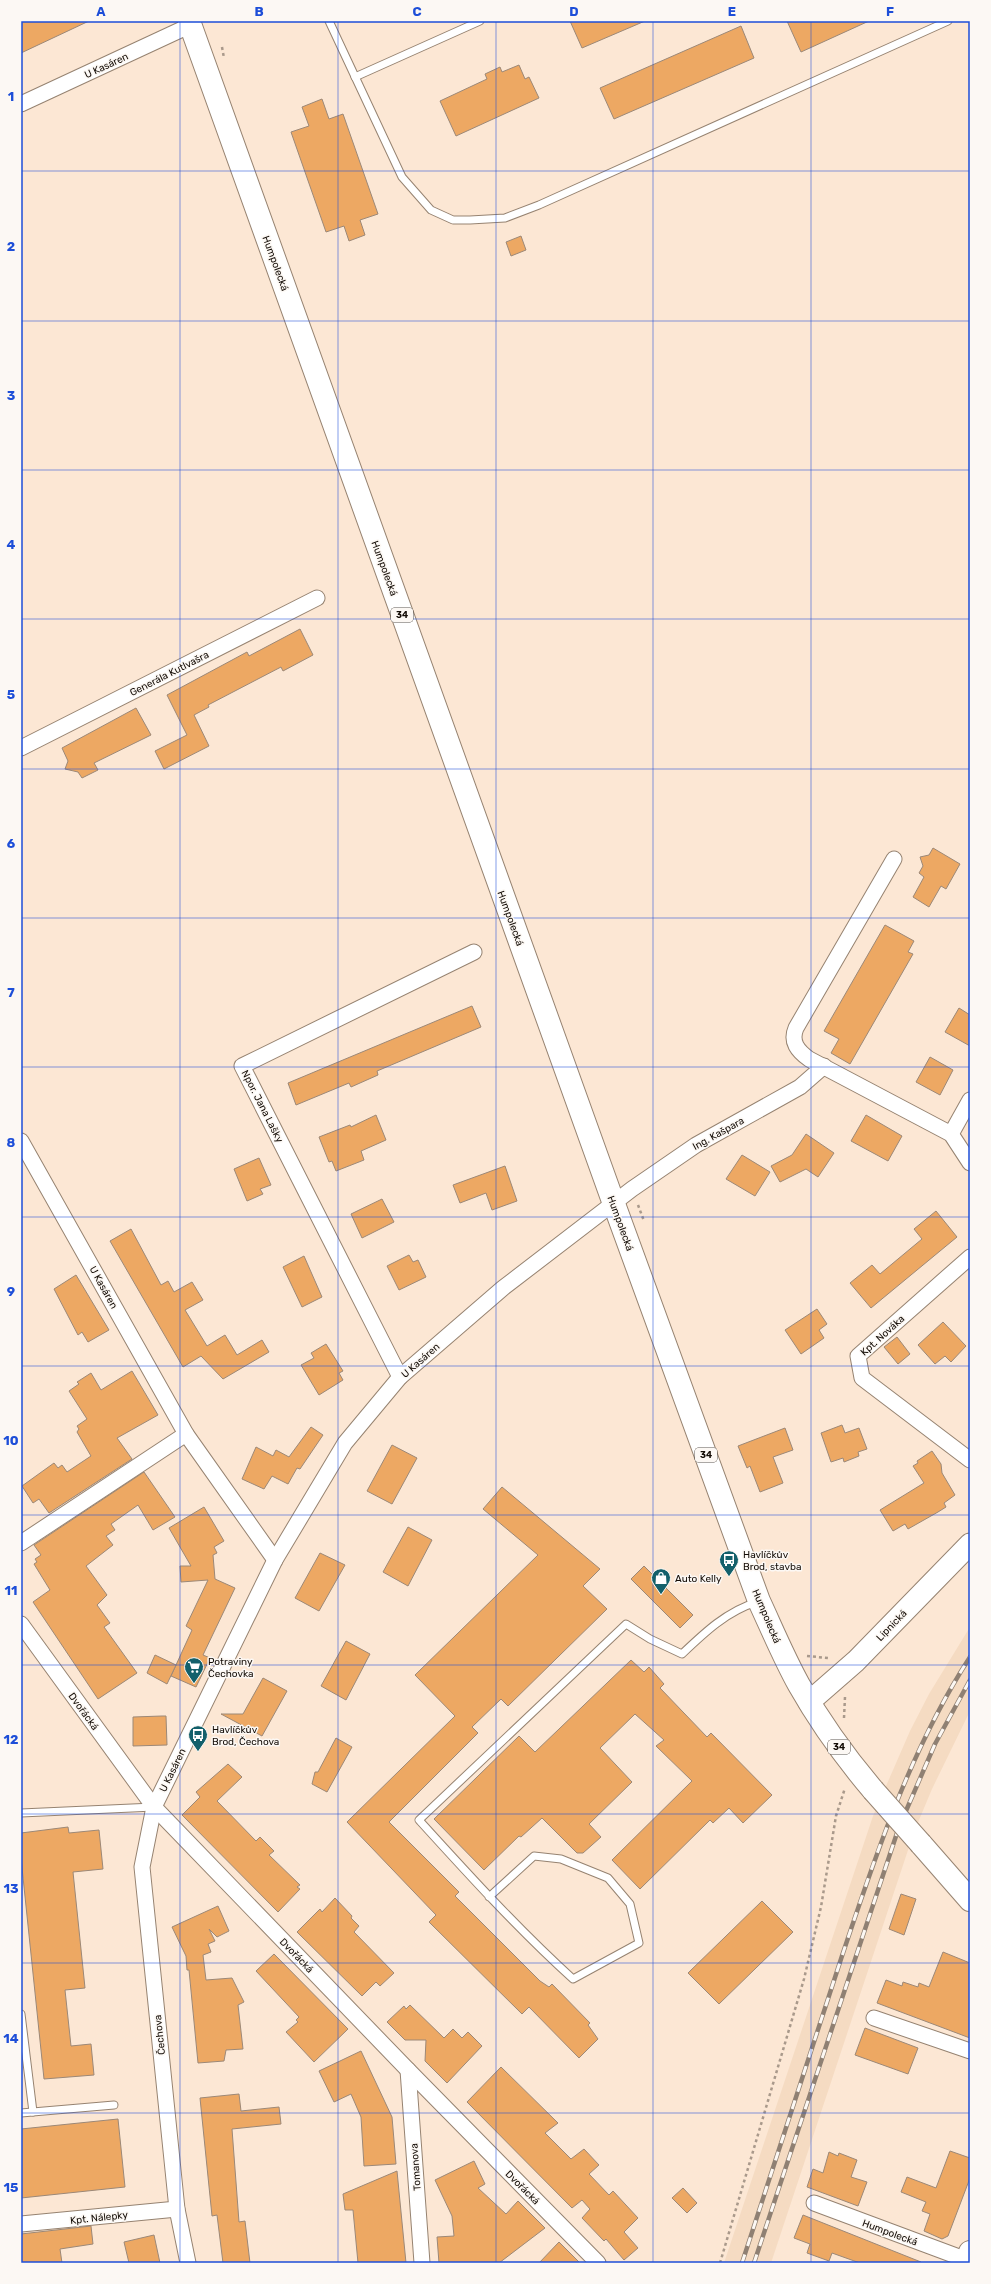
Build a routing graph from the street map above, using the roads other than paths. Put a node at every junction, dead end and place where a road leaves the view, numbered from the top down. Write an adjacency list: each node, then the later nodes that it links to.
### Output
1 (329, 21): 5 (lane)
2 (480, 21): 5 (lane)
3 (948, 21): 5 (lane)
4 (190, 23): 6 (street, U Kasáren); 16 (main road, Humpolecká / 34)
5 (355, 77)
6 (21, 104)
7 (317, 598): 8 (street, Generála Kutlvašra)
8 (21, 748)
9 (894, 859): 11 (street)
10 (474, 952): 18 (street, Npor. Jana Lašky)
11 (824, 1066): 13 (street); 16 (street, Ing. Kašpara)
12 (970, 1100): 13 (street)
13 (951, 1134): 15 (street)
14 (21, 1141): 19 (street, U Kasáren)
15 (970, 1163)
16 (614, 1204): 18 (street, U Kasáren); 24 (main road, Humpolecká / 34)
17 (970, 1257): 20 (street, Kpt. Nováka)
18 (400, 1377): 23 (street, U Kasáren)
19 (186, 1434): 21 (street); 23 (street, U Kasáren)
20 (970, 1460)
21 (21, 1543)
22 (970, 1544): 26 (street, Lipnická)
23 (274, 1560): 27 (street, U Kasáren)
24 (759, 1601): 26 (main road, Humpolecká / 34); 29 (lane)
25 (21, 1624): 27 (street, Dvořácká)
26 (809, 1702): 30 (main road, Humpolecká / 34, bridge)
27 (154, 1807): 28 (lane); 34 (street, Dvořácká); 39 (street, Čechova)
28 (21, 1813)
29 (489, 1897): 29 (lane)
30 (970, 1900)
31 (21, 2014): 36 (lane)
32 (874, 2018): 33 (street)
33 (970, 2051)
34 (408, 2070): 43 (street, Tomanova); 44 (street, Dvořácká)
35 (114, 2105): 36 (lane)
36 (33, 2112): 37 (lane)
37 (21, 2113)
38 (814, 2203): 41 (street, Humpolecká)
39 (177, 2209): 40 (street, Kpt. Nálepky); 42 (street, Čechova)
40 (21, 2224)
41 (967, 2258)
42 (188, 2263)
43 (422, 2263)
44 (598, 2263)

